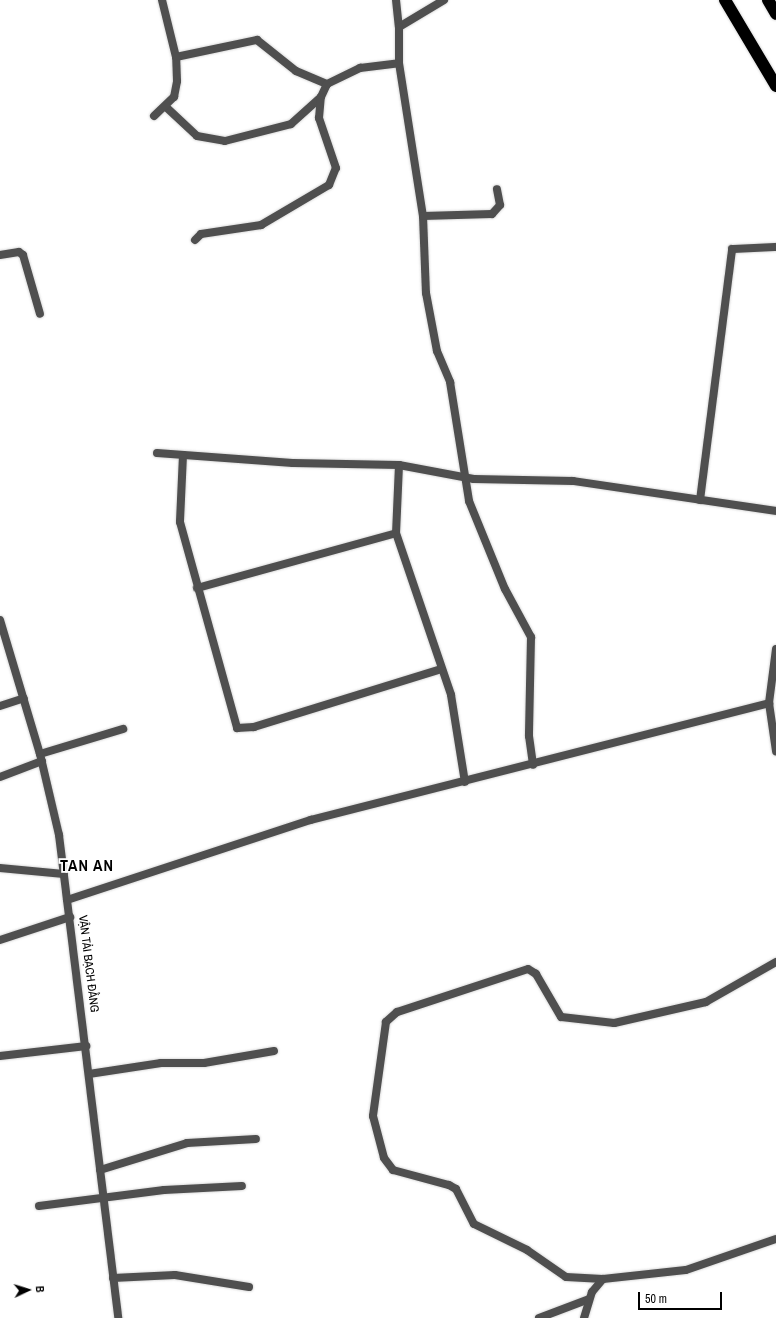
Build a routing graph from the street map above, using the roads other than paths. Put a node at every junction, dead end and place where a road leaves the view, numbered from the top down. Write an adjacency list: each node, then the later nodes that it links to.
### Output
1 (162, 0): 10 (street)
2 (396, 0): 9 (street)
3 (444, 0): 9 (street)
4 (725, 0): 13 (highway)
5 (768, 0): 8 (highway)
6 (772, 0): 7 (highway)
7 (776, 6)
8 (776, 14)
9 (399, 27): 11 (street)
10 (176, 57): 12 (street); 15 (street)
11 (399, 63): 12 (street); 18 (street)
12 (328, 84): 14 (street)
13 (776, 86)
14 (321, 97): 15 (street); 19 (street)
15 (166, 107): 16 (street)
16 (154, 116)
17 (497, 189): 18 (street)
18 (422, 216): 26 (street)
19 (195, 240)
20 (776, 247): 27 (street)
21 (0, 255): 22 (street)
22 (40, 314)
23 (157, 453): 24 (street)
24 (183, 455): 25 (street); 30 (street)
25 (399, 465): 26 (street); 29 (street)
26 (466, 478): 27 (street); 40 (street)
27 (700, 500): 28 (street)
28 (776, 511)
29 (396, 533): 30 (street); 33 (street)
30 (197, 588): 33 (street)
31 (0, 620): 34 (street, VẬN TẢI BẠCH ĐẰNG)
32 (776, 648): 35 (street)
33 (441, 669): 42 (street)
34 (24, 698): 36 (street); 39 (street, VẬN TẢI BẠCH ĐẰNG)
35 (769, 703): 38 (street); 40 (street)
36 (0, 706)
37 (124, 729): 39 (street)
38 (776, 751)
39 (41, 757): 41 (street); 44 (street, VẬN TẢI BẠCH ĐẰNG)
40 (533, 765): 42 (street)
41 (0, 777)
42 (465, 782): 45 (street)
43 (0, 868): 44 (street)
44 (64, 874): 45 (street, VẬN TẢI BẠCH ĐẰNG)
45 (68, 900): 46 (street, VẬN TẢI BẠCH ĐẰNG)
46 (70, 917): 47 (street); 49 (street, VẬN TẢI BẠCH ĐẰNG)
47 (0, 940)
48 (776, 962): 60 (street)
49 (86, 1046): 51 (street); 52 (street, VẬN TẢI BẠCH ĐẰNG)
50 (274, 1051): 52 (street)
51 (0, 1056)
52 (89, 1074): 54 (street, VẬN TẢI BẠCH ĐẰNG)
53 (256, 1140): 54 (street)
54 (100, 1170): 56 (street, VẬN TẢI BẠCH ĐẰNG)
55 (242, 1186): 56 (street)
56 (103, 1197): 57 (street); 59 (street, VẬN TẢI BẠCH ĐẰNG)
57 (39, 1206)
58 (776, 1239): 60 (street)
59 (113, 1278): 61 (street); 63 (street, VẬN TẢI BẠCH ĐẰNG)
60 (603, 1278): 62 (street)
61 (249, 1287)
62 (588, 1299): 64 (street); 65 (street)
63 (118, 1318)
64 (539, 1318)
65 (584, 1318)

